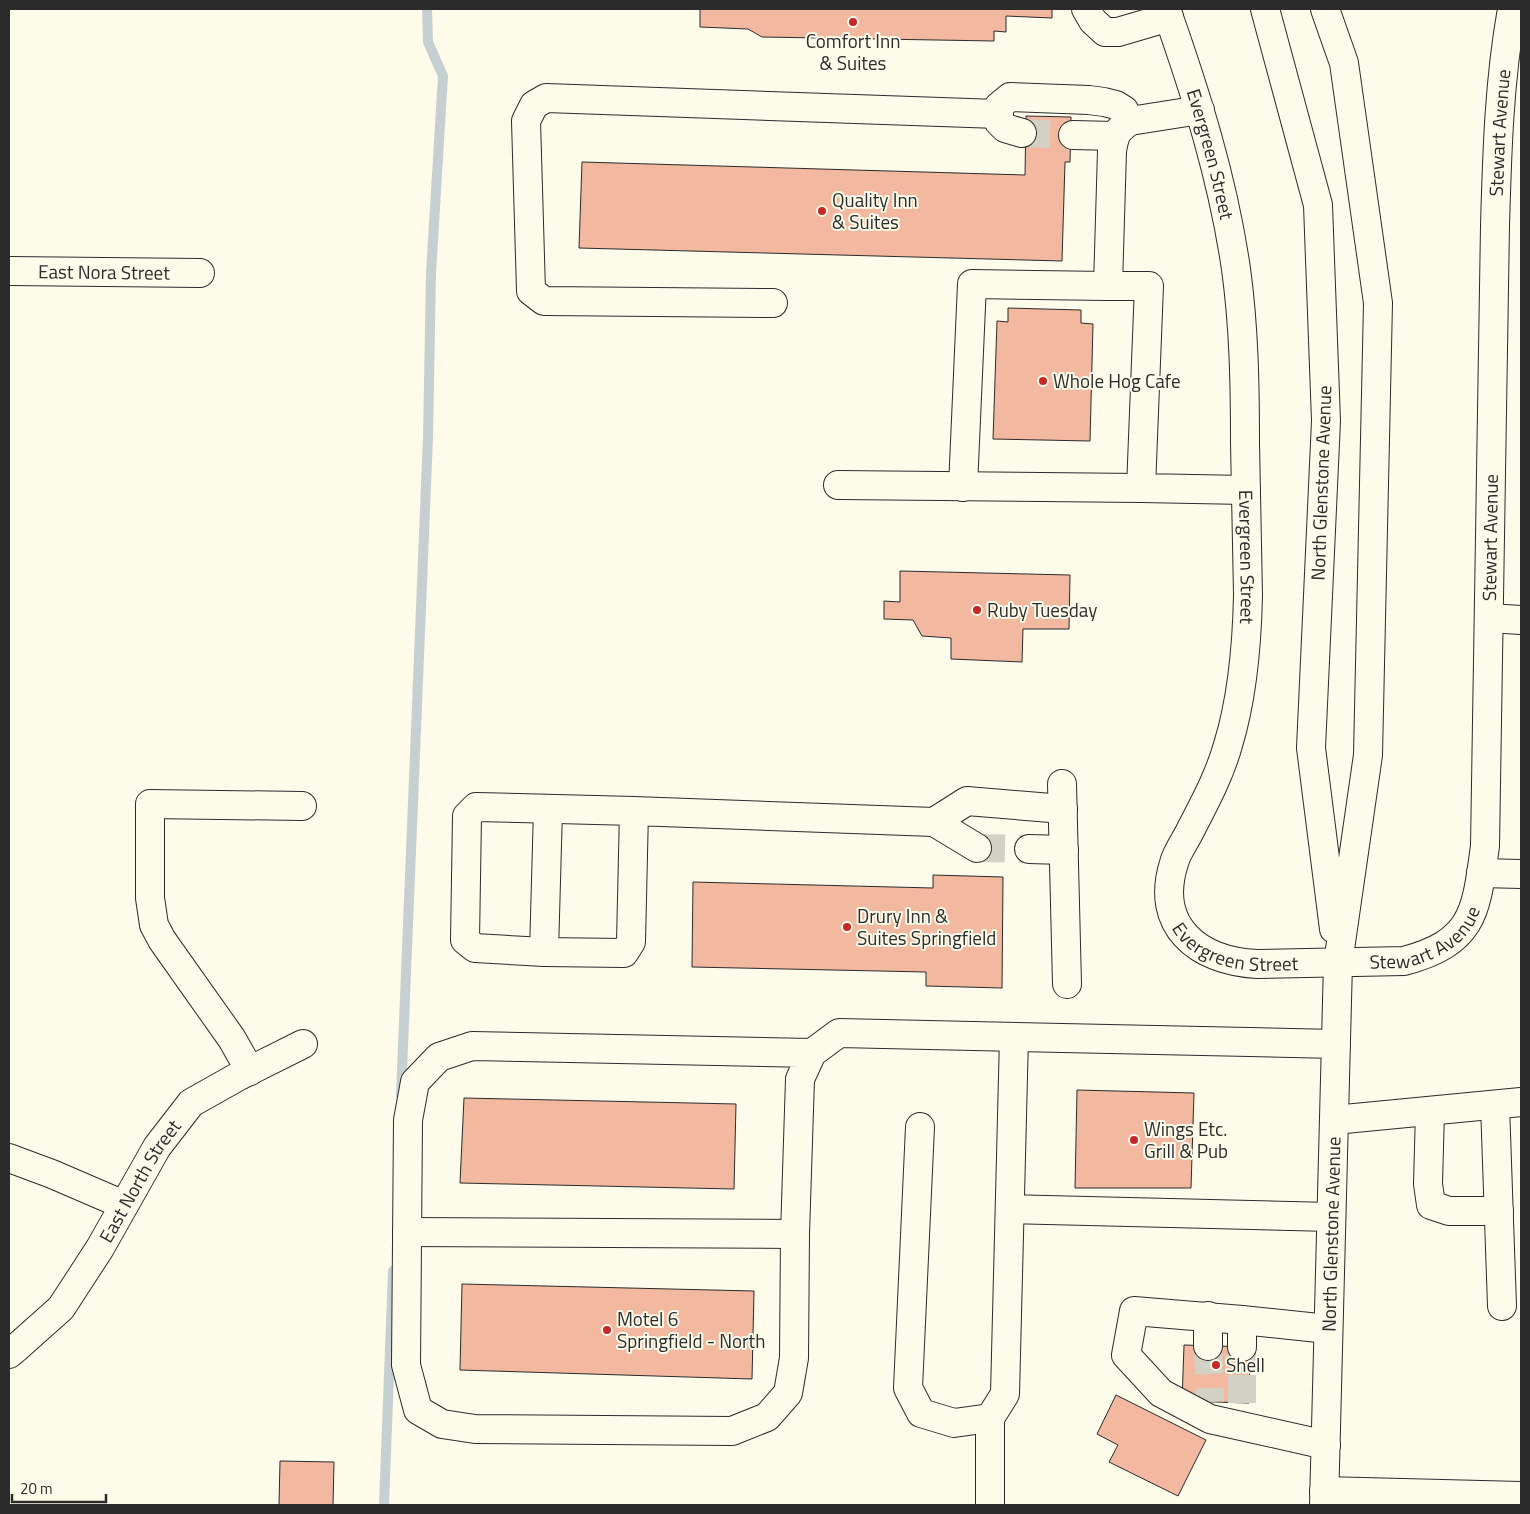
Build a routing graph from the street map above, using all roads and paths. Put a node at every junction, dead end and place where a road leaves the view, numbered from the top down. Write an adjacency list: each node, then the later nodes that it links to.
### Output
1 (1086, 9): 4 (street)
2 (1265, 9): 31 (street, North Glenstone Avenue)
3 (1325, 9): 31 (street, North Glenstone Avenue)
4 (1168, 13): 6 (street, Evergreen Street)
5 (1514, 18): 19 (street, Stewart Avenue)
6 (1200, 110): 8 (street); 18 (street, Evergreen Street)
7 (998, 114): 8 (street); 9 (street); 14 (street)
8 (1122, 128): 10 (street); 13 (street)
9 (1022, 133)
10 (1073, 135)
11 (9, 271): 12 (street, East Nora Street)
12 (200, 273)
13 (1108, 286): 16 (street); 17 (street)
14 (773, 303)
15 (838, 485): 16 (street)
16 (963, 487): 17 (street)
17 (1141, 488): 18 (street)
18 (1246, 490): 31 (street, Evergreen Street)
19 (1489, 618): 20 (street); 28 (street, Stewart Avenue)
20 (1521, 620)
21 (302, 806): 37 (street)
22 (548, 809): 23 (street); 30 (street); 30 (street)
23 (634, 811): 24 (street); 30 (street)
24 (934, 822): 25 (street); 27 (street)
25 (978, 848)
26 (1028, 849): 27 (street)
27 (1064, 850): 32 (street)
28 (1481, 873): 29 (street); 31 (street, Stewart Avenue)
29 (1521, 874)
30 (544, 952)
31 (1338, 963): 35 (street, North Glenstone Avenue)
32 (1067, 984)
33 (1014, 1037): 35 (street); 36 (street); 44 (street)
34 (303, 1044): 37 (street, East North Street)
35 (1336, 1044): 40 (street, North Glenstone Avenue)
36 (812, 1053): 47 (street); 48 (street)
37 (250, 1071): 43 (street, East North Street)
38 (1508, 1104): 39 (street); 46 (street)
39 (1430, 1111): 40 (street); 46 (street)
40 (1334, 1120): 45 (street, North Glenstone Avenue)
41 (920, 1127): 56 (street)
42 (9, 1158): 43 (street)
43 (124, 1205): 55 (street, East North Street)
44 (1010, 1209): 45 (street); 56 (street)
45 (1331, 1218): 52 (street, North Glenstone Avenue)
46 (1507, 1222): 49 (street)
47 (407, 1232): 48 (street); 48 (street)
48 (795, 1234)
49 (1502, 1306)
50 (1208, 1316): 51 (street); 53 (street); 57 (street)
51 (1242, 1320): 52 (street); 54 (street)
52 (1328, 1329): 57 (street, North Glenstone Avenue)
53 (1208, 1346)
54 (1242, 1347)
55 (9, 1354)
56 (990, 1418): 61 (street)
57 (1326, 1445): 59 (street, North Glenstone Avenue)
58 (1521, 1496): 60 (street)
59 (1324, 1498): 60 (street)
60 (1441, 1500)
61 (990, 1505)

